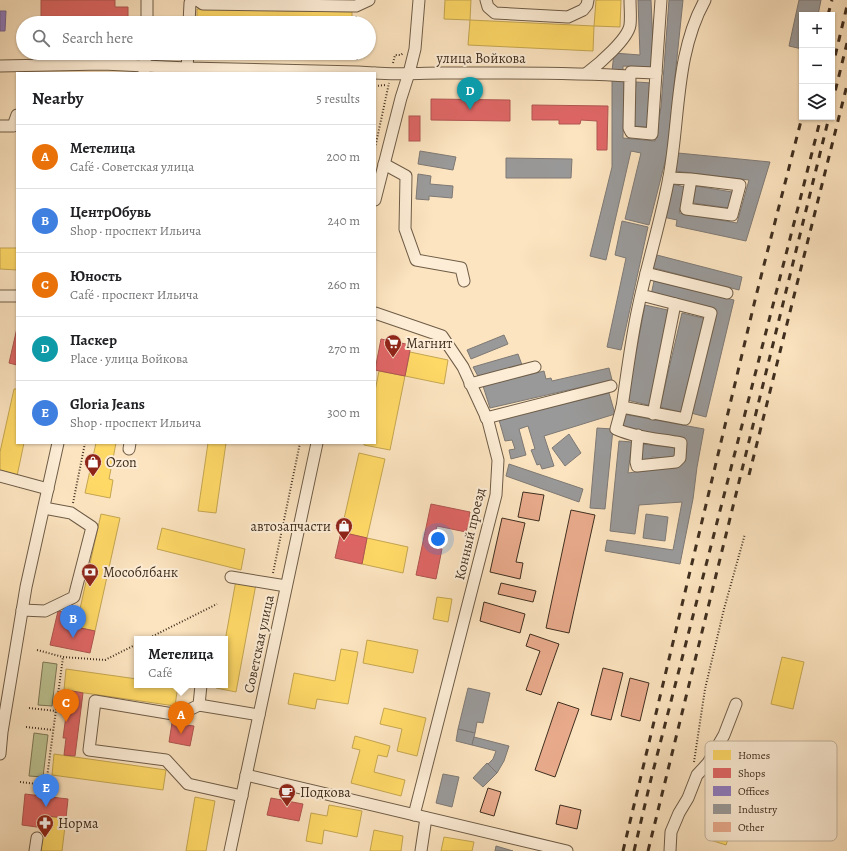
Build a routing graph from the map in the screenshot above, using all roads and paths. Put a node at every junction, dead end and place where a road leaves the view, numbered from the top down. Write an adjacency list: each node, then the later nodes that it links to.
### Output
1 (147, 0): 10 (street)
2 (195, 0): 3 (street); 11 (street)
3 (369, 0)
4 (419, 0): 19 (street)
5 (486, 0): 6 (street)
6 (588, 0)
7 (630, 0): 20 (street)
8 (661, 0): 21 (street)
9 (705, 0): 28 (street)
10 (147, 16)
11 (189, 16)
12 (188, 60): 14 (street)
13 (0, 66): 15 (street, улица Войкова)
14 (187, 68): 16 (street, улица Войкова); 17 (street, улица Войкова)
15 (34, 69): 16 (street, улица Войкова)
16 (144, 69)
17 (358, 72)
18 (376, 73): 19 (street, улица Войкова)
19 (409, 73): 20 (street, улица Войкова); 27 (street)
20 (587, 73): 22 (street, улица Войкова)
21 (656, 73): 22 (street, улица Войкова); 22 (street)
22 (630, 76)
23 (388, 84): 24 (path)
24 (376, 86)
25 (16, 118): 26 (street)
26 (0, 126)
27 (384, 164): 30 (street); 32 (street)
28 (669, 178): 29 (street); 31 (street)
29 (691, 179): 29 (street)
30 (376, 196)
31 (646, 272): 33 (street); 36 (street)
32 (464, 281)
33 (727, 292)
34 (0, 296): 35 (street)
35 (16, 296)
36 (641, 296): 37 (street); 42 (street)
37 (675, 304): 43 (street); 43 (street)
38 (376, 312): 40 (street, Конный проезд)
39 (535, 367): 40 (street)
40 (470, 384): 44 (street, Конный проезд)
41 (611, 386): 44 (street)
42 (622, 406): 43 (street); 45 (street)
43 (652, 414)
44 (486, 418): 79 (street, Конный проезд)
45 (638, 435)
46 (58, 444): 51 (street)
47 (85, 444): 53 (path)
48 (300, 444): 56 (path)
49 (317, 444): 57 (street, Советская улица)
50 (0, 476): 51 (street)
51 (48, 488): 52 (street)
52 (44, 508): 53 (street); 59 (street)
53 (71, 513): 59 (street)
54 (745, 534): 76 (path)
55 (231, 576): 56 (street)
56 (271, 582): 57 (street)
57 (286, 586): 69 (street, Советская улица)
58 (217, 604): 60 (path)
59 (22, 610): 73 (street)
60 (153, 636)
61 (134, 646): 63 (path)
62 (37, 650): 63 (path)
63 (63, 657): 68 (path)
64 (201, 688): 66 (street)
65 (736, 704): 72 (street)
66 (199, 705): 69 (street); 78 (street)
67 (29, 708): 68 (path)
68 (56, 712): 71 (path)
69 (259, 715): 75 (street, Советская улица)
70 (26, 727): 71 (path)
71 (53, 730): 77 (path)
72 (721, 741)
73 (0, 754)
74 (705, 766): 76 (street)
75 (246, 775): 78 (street, Советская улица); 79 (street)
76 (697, 775): 87 (street)
77 (20, 782)
78 (242, 796): 84 (street, Советская улица)
79 (414, 815): 80 (street)
80 (426, 818): 82 (street); 85 (street)
81 (37, 838): 83 (street)
82 (533, 847): 86 (street)
83 (35, 851)
84 (230, 851)
85 (421, 851)
86 (567, 851)
87 (670, 851)

